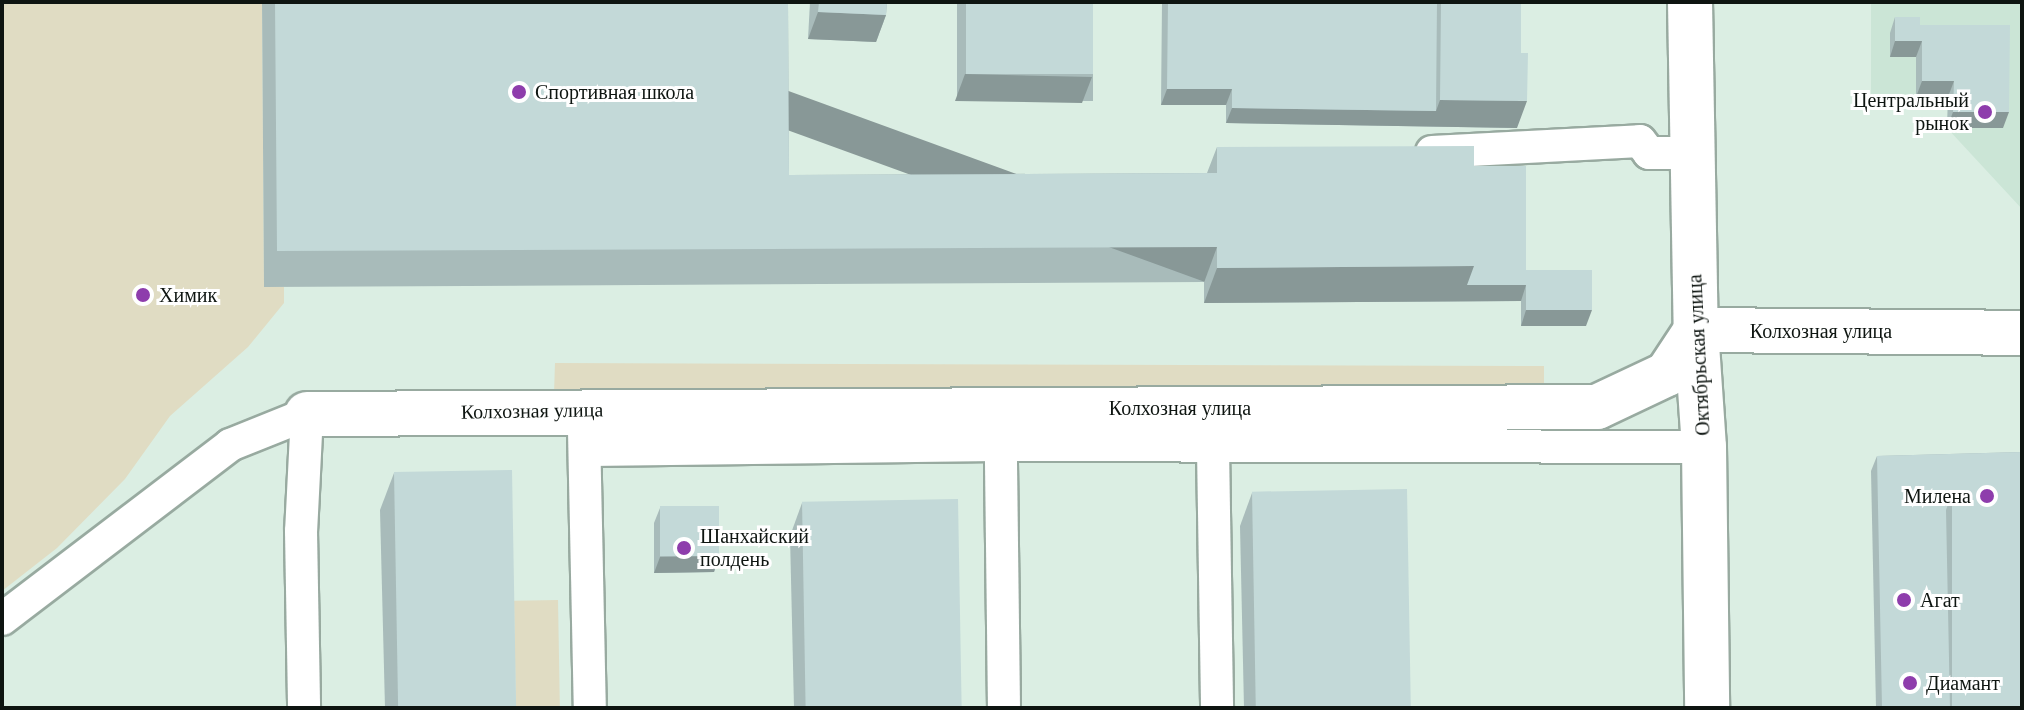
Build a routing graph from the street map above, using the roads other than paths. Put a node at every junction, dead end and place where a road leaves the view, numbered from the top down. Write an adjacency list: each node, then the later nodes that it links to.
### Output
1 (1690, 2): 3 (street, Октябрьская улица)
2 (1401, 152): 3 (lane)
3 (1690, 153): 4 (street, Октябрьская улица)
4 (1696, 330): 5 (street, Колхозная улица); 7 (street, Колхозная улица); 9 (street, Октябрьская улица)
5 (2022, 333)
6 (307, 414): 7 (street, Колхозная улица); 11 (lane); 12 (lane)
7 (584, 430): 8 (lane); 13 (lane)
8 (1001, 445): 10 (lane); 14 (lane)
9 (1704, 447): 10 (lane); 16 (street, Октябрьская улица)
10 (1213, 448): 15 (lane)
11 (2, 619)
12 (304, 708)
13 (590, 708)
14 (1004, 708)
15 (1217, 708)
16 (1707, 708)

